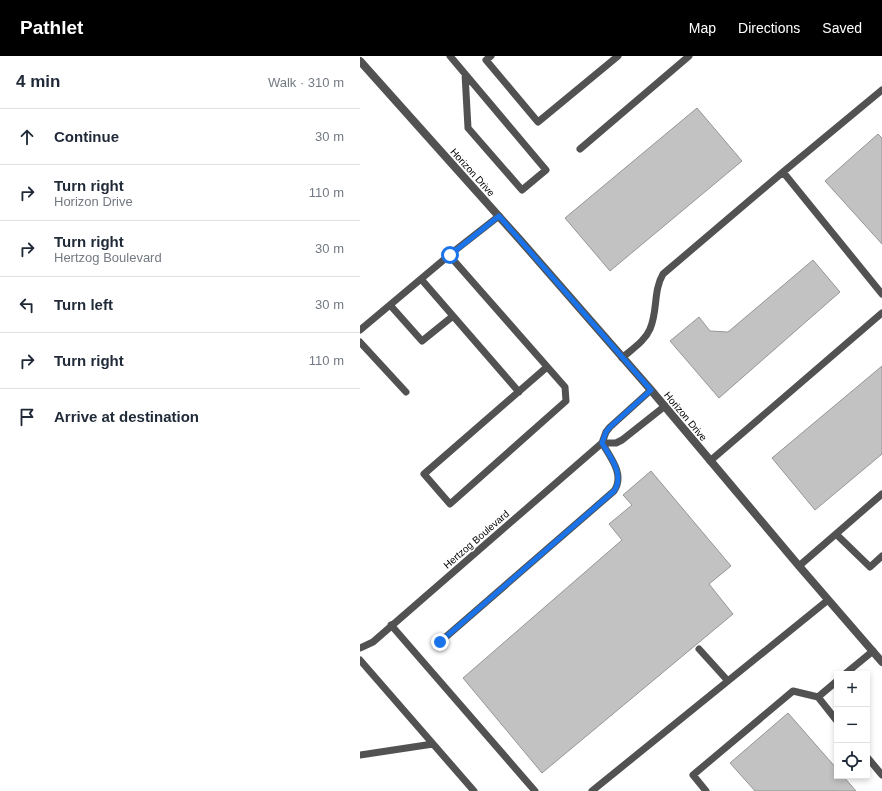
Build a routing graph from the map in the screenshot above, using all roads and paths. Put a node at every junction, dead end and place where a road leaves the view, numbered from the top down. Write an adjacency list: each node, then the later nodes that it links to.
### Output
1 (450, 56): 6 (lane)
2 (491, 56): 3 (lane)
3 (618, 56)
4 (690, 56): 8 (lane)
5 (360, 60): 10 (street, Horizon Drive)
6 (465, 74): 6 (lane)
7 (882, 90): 9 (lane)
8 (580, 149)
9 (783, 172): 13 (lane); 19 (lane)
10 (499, 216): 11 (lane); 19 (street, Horizon Drive)
11 (450, 255): 12 (lane); 20 (lane)
12 (420, 279): 14 (lane); 16 (lane)
13 (882, 294)
14 (390, 305): 16 (lane); 17 (lane)
15 (882, 313): 26 (lane)
16 (453, 316): 23 (lane)
17 (360, 330)
18 (360, 342): 22 (lane)
19 (622, 358): 21 (street, Horizon Drive)
20 (547, 366): 23 (lane); 23 (lane)
21 (651, 390): 24 (street, Horizon Drive); 25 (lane, Hertzog Boulevard)
22 (406, 392)
23 (519, 392)
24 (665, 406): 25 (lane); 26 (street, Horizon Drive)
25 (602, 443): 32 (lane, Hertzog Boulevard); 33 (lane)
26 (710, 461): 30 (street, Horizon Drive)
27 (882, 494): 28 (lane)
28 (836, 534): 29 (lane); 30 (lane)
29 (882, 556)
30 (799, 566): 31 (street, Horizon Drive)
31 (828, 600): 36 (street, Horizon Drive); 39 (lane)
32 (391, 625): 34 (lane, Hertzog Boulevard); 48 (lane)
33 (440, 642)
34 (360, 648)
35 (699, 649): 39 (lane)
36 (879, 656): 38 (lane)
37 (360, 660): 43 (lane)
38 (851, 671)
39 (728, 681): 49 (lane)
40 (834, 684): 41 (lane)
41 (818, 697): 42 (lane); 50 (lane)
42 (834, 716)
43 (433, 744): 44 (lane); 47 (lane)
44 (360, 755)
45 (870, 761): 46 (lane)
46 (882, 775)
47 (474, 791)
48 (535, 791)
49 (592, 791)
50 (706, 791)

